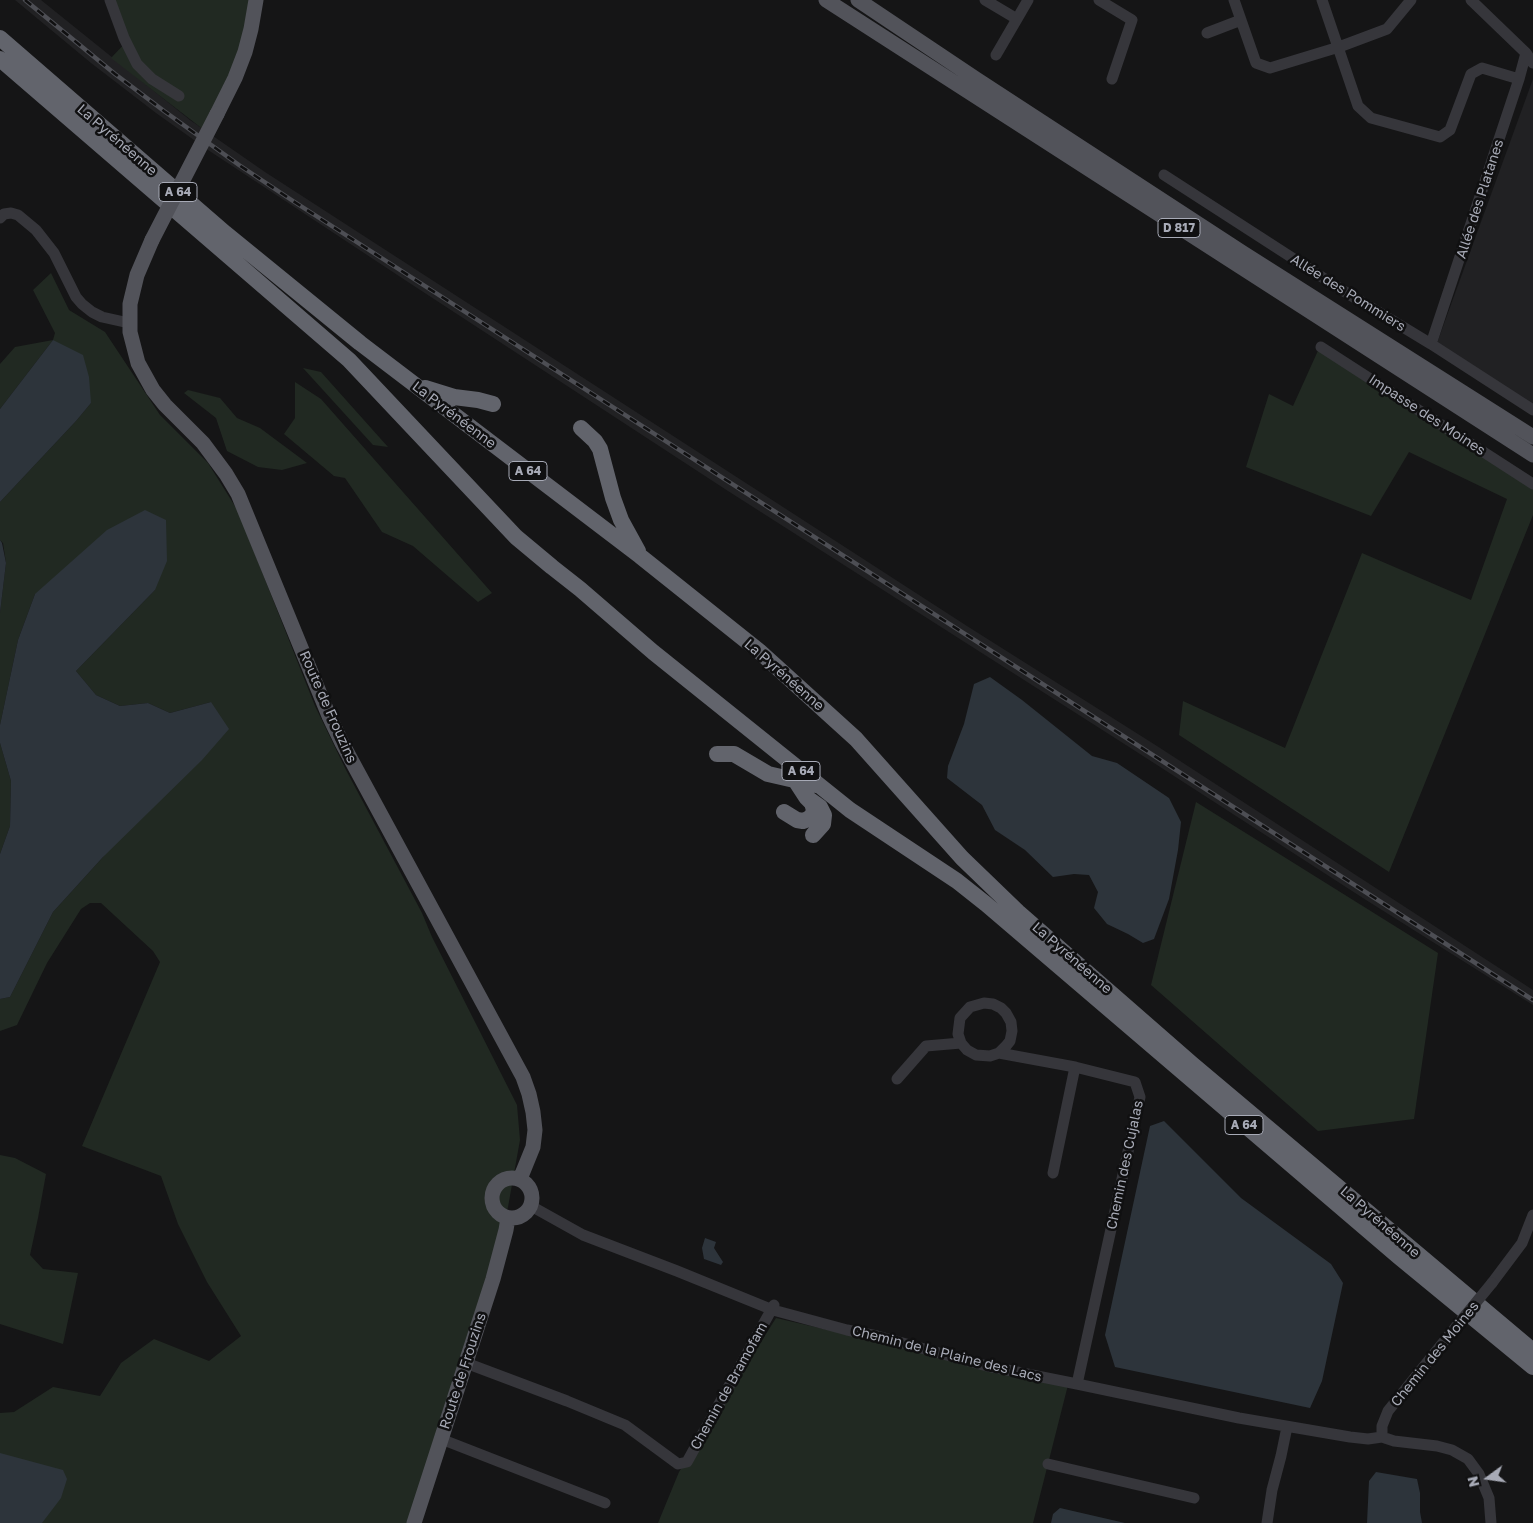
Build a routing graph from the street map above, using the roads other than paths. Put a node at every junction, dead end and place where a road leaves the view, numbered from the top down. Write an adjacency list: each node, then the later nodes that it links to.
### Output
1 (110, 0): 23 (street)
2 (256, 0): 26 (main road, Route de Frouzins, bridge)
3 (826, 0): 34 (main road, D 817)
4 (858, 0): 33 (main road, D 817)
5 (985, 0): 12 (street)
6 (1028, 0): 12 (street)
7 (1099, 0): 21 (street)
8 (1234, 0): 13 (street)
9 (1322, 0): 16 (street)
10 (1411, 0): 16 (street)
11 (1471, 0): 17 (street)
12 (1017, 19): 18 (street)
13 (1241, 20): 14 (street); 16 (street)
14 (1207, 33)
15 (0, 38): 29 (highway, La Pyrénéenne / A 64)
16 (1339, 47): 22 (street)
17 (1526, 53): 20 (street); 22 (street, Allée des Platanes)
18 (996, 55)
19 (0, 58): 37 (highway, La Pyrénéenne / A 64)
20 (1533, 63)
21 (1112, 79)
22 (1519, 79): 27 (street, Allée des Platanes)
23 (179, 96)
24 (1164, 175): 27 (street, Allée des Pommiers)
25 (0, 218): 26 (street)
26 (129, 323): 50 (main road, Route de Frouzins)
27 (1431, 344): 31 (street, Allée des Pommiers)
28 (1321, 346): 35 (street, Impasse des Moines)
29 (415, 384): 30 (highway); 36 (highway, La Pyrénéenne / A 64)
30 (493, 404)
31 (1533, 410)
32 (581, 428): 36 (highway)
33 (1533, 437)
34 (1533, 455)
35 (1533, 484)
36 (640, 556): 55 (highway, La Pyrénéenne / A 64)
37 (775, 751): 40 (highway); 41 (highway, La Pyrénéenne / A 64)
38 (717, 754): 39 (highway)
39 (768, 774): 40 (highway); 42 (highway)
40 (795, 781): 41 (highway); 42 (highway)
41 (820, 786): 57 (highway, La Pyrénéenne / A 64)
42 (806, 797): 43 (highway); 44 (highway)
43 (784, 812)
44 (813, 835)
45 (961, 1042): 46 (street, Chemin des Cujalas); 46 (street); 48 (street)
46 (999, 1053): 47 (street, Chemin des Cujalas)
47 (1075, 1067): 49 (street); 58 (street, Chemin des Cujalas)
48 (897, 1080)
49 (1054, 1173)
50 (520, 1179): 51 (main road); 53 (main road)
51 (531, 1206): 53 (main road); 54 (street, Chemin de la Plaine des Lacs)
52 (1533, 1215): 60 (street, Chemin des Moines, bridge)
53 (508, 1218): 56 (main road, Route de Frouzins)
54 (774, 1307): 56 (street, Chemin de Bramofam); 58 (street, Chemin de la Plaine des Lacs)
55 (1533, 1351)
56 (466, 1363): 61 (main road, Route de Frouzins)
57 (1533, 1367)
58 (1077, 1384): 59 (street, Chemin de la Plaine des Lacs)
59 (1287, 1427): 60 (street, Chemin de la Plaine des Lacs); 66 (street)
60 (1382, 1437): 67 (street)
61 (442, 1439): 64 (street); 65 (main road, Route de Frouzins)
62 (1048, 1464): 63 (street)
63 (1194, 1498)
64 (605, 1503)
65 (414, 1523)
66 (1267, 1523)
67 (1491, 1523)

